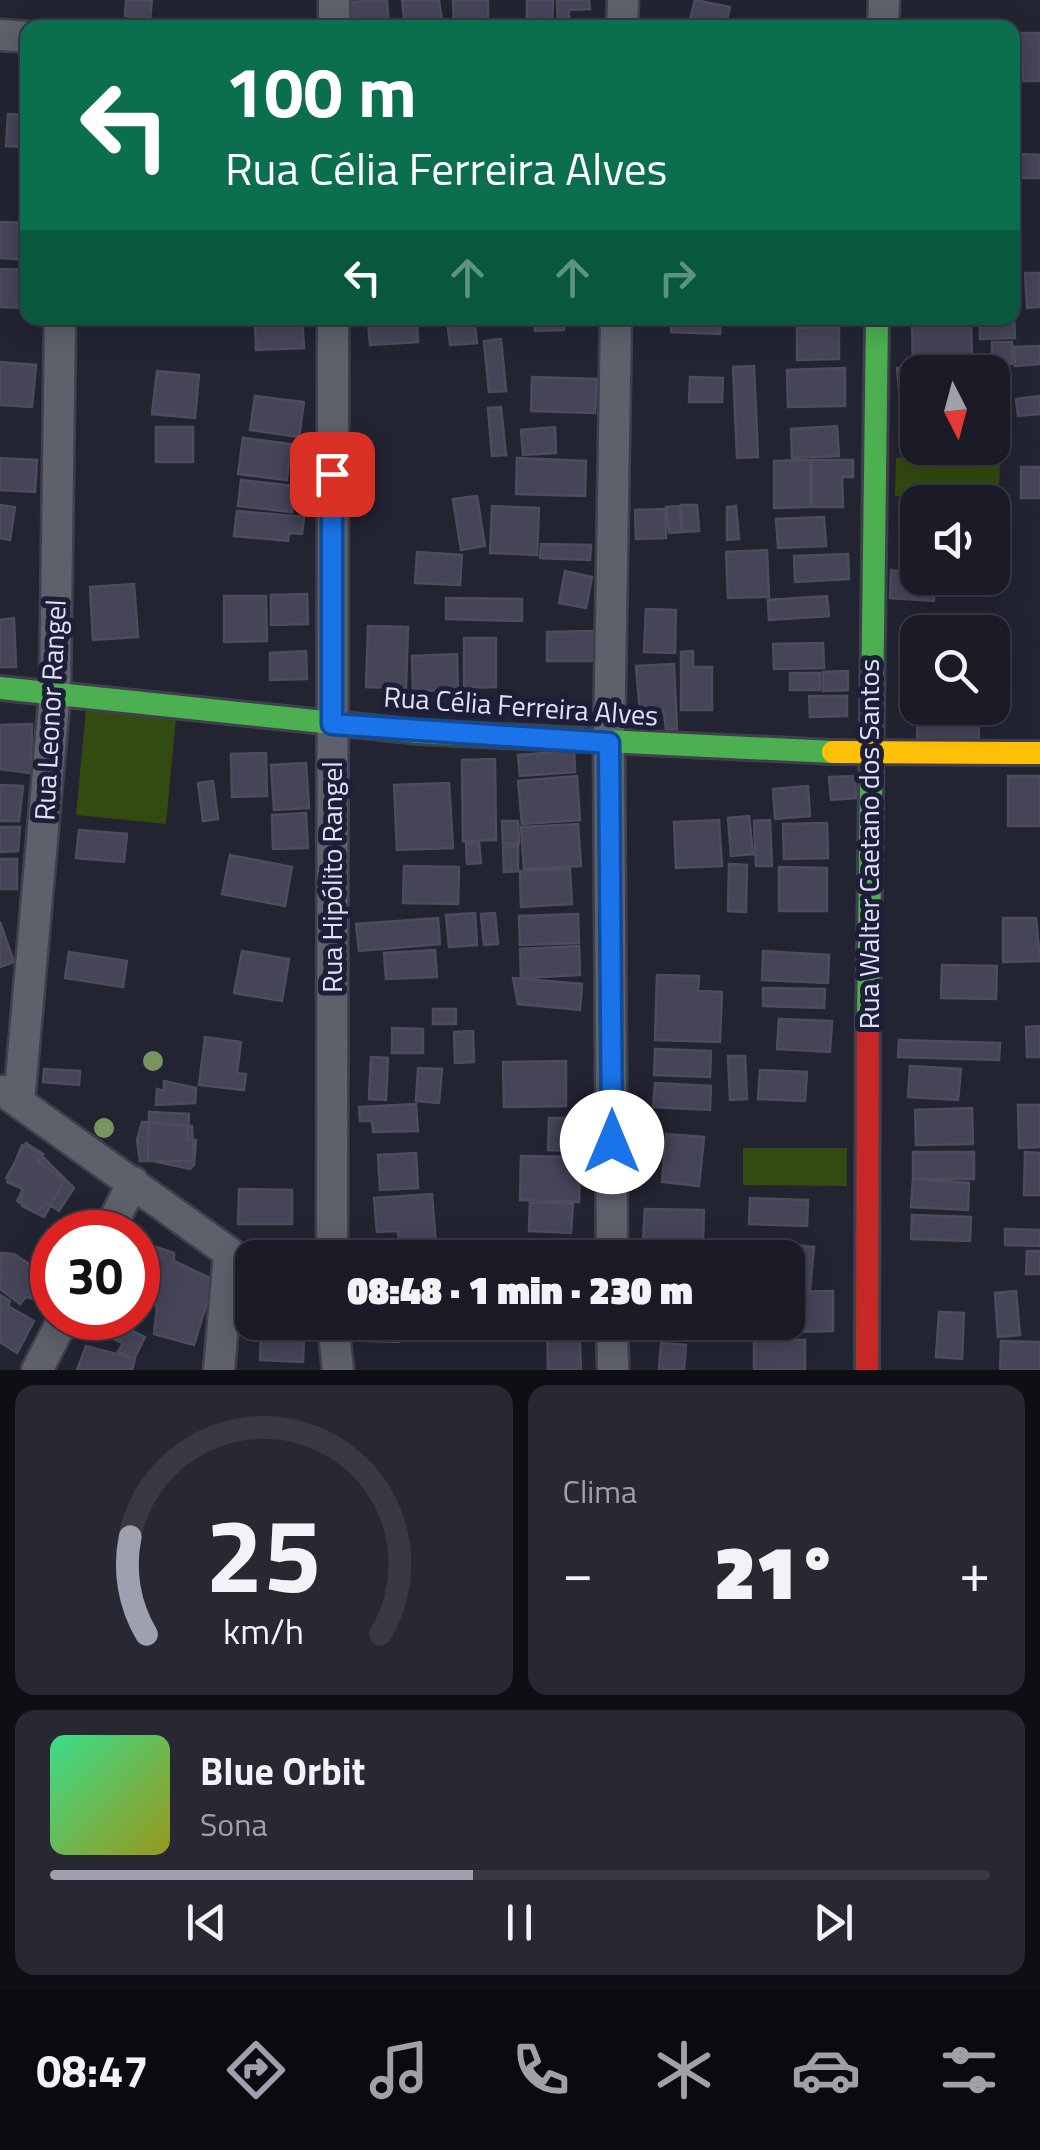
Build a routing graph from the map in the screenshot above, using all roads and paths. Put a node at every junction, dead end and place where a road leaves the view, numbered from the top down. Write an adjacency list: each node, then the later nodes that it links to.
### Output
1 (60, 325): 6 (street, Rua Leonor Rangel)
2 (333, 325): 7 (street, Rua Hipólito Rangel)
3 (616, 325): 8 (street)
4 (877, 325): 10 (street, Rua Walter Caetano dos Santos)
5 (0, 688): 6 (street, Rua Célia Ferreira Alves)
6 (56, 692): 7 (street, Rua Célia Ferreira Alves); 11 (street, Rua Leonor Rangel)
7 (332, 724): 8 (street, Rua Célia Ferreira Alves); 14 (street, Rua Hipólito Rangel)
8 (609, 743): 10 (street, Rua Célia Ferreira Alves); 15 (street)
9 (1040, 753): 10 (street, Rua Célia Ferreira Alves)
10 (868, 755): 25 (street, Rua Walter Caetano dos Santos)
11 (9, 1095): 12 (street)
12 (133, 1182): 13 (street); 16 (street)
13 (119, 1210)
14 (332, 1240)
15 (612, 1240)
16 (235, 1258)
17 (235, 1290): 22 (street)
18 (53, 1340): 21 (street)
19 (335, 1340): 23 (street)
20 (612, 1340): 24 (street)
21 (37, 1370)
22 (218, 1370)
23 (338, 1370)
24 (613, 1370)
25 (867, 1370)

